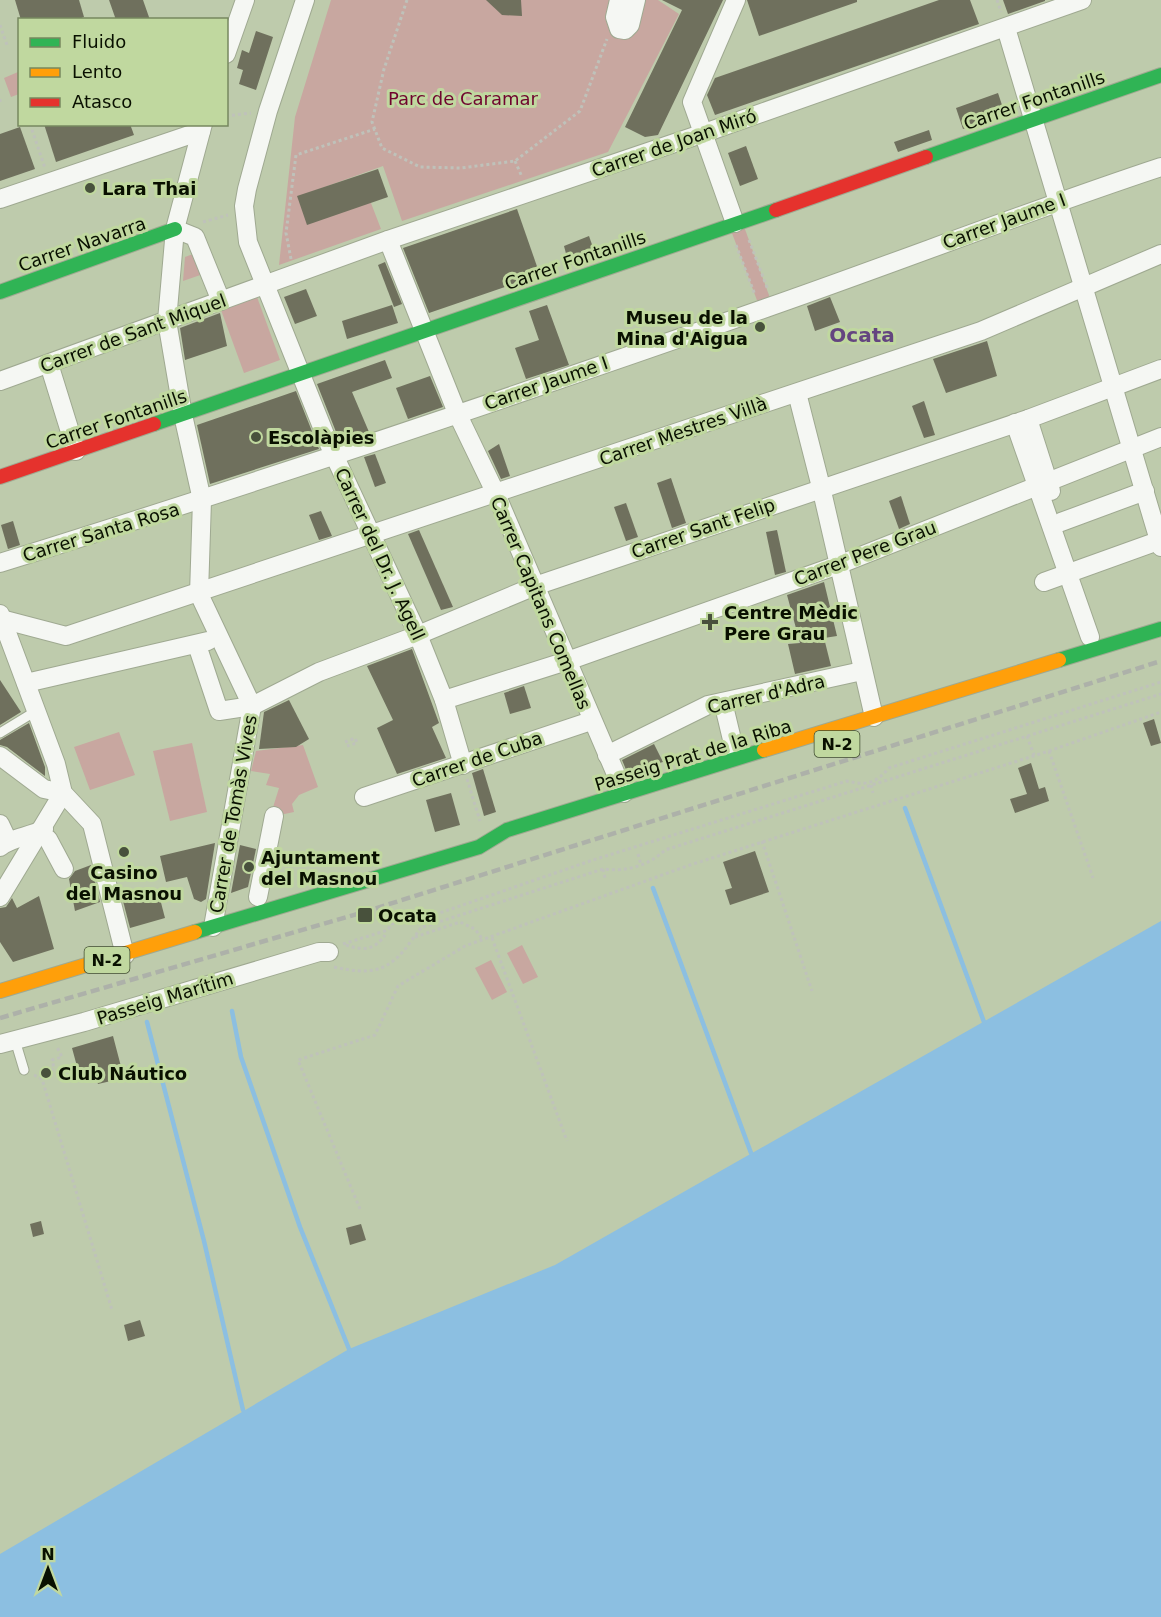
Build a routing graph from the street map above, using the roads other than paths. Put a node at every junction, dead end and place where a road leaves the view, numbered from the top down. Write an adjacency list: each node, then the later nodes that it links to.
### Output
1 (245, 0): 8 (street)
2 (305, 0): 20 (street, Carrer del Dr. J. Agell)
3 (636, 0): 6 (street)
4 (736, 0): 12 (street)
5 (1082, 0): 7 (street, Carrer de Joan Miró)
6 (617, 9)
7 (1006, 28): 10 (street); 12 (street, Carrer de Joan Miró)
8 (228, 48)
9 (1161, 75): 10 (main road, Carrer Fontanills)
10 (1034, 119): 15 (street); 17 (main road, Carrer Fontanills)
11 (202, 128): 14 (street); 16 (street, Carrer de Tomàs Vives)
12 (702, 134): 17 (street); 18 (street, Carrer de Joan Miró)
13 (1161, 167): 15 (street, Carrer Jaume I)
14 (0, 199)
15 (1059, 201): 21 (street); 32 (street, Carrer Jaume I)
16 (175, 230): 22 (main road, Carrer Navarra); 23 (street); 24 (street, Carrer de Tomàs Vives)
17 (734, 231): 25 (main road, Carrer Fontanills)
18 (388, 240): 20 (street, Carrer de Joan Miró); 25 (street, Carrer Capitans Comellas)
19 (1161, 254): 21 (street, Carrer Mestres Villà)
20 (267, 285): 23 (street, Carrer de Sant Miquel); 28 (street, Carrer del Dr. J. Agell)
21 (1082, 287): 30 (street); 31 (street, Carrer Mestres Villà)
22 (0, 292)
23 (222, 301): 24 (street, Carrer de Sant Miquel)
24 (167, 321): 26 (street, Carrer de Sant Miquel); 33 (street, Carrer de Tomàs Vives)
25 (424, 332): 28 (main road, Carrer Fontanills); 32 (street, Carrer Capitans Comellas)
26 (49, 364): 29 (street, Carrer de Sant Miquel); 37 (street)
27 (1161, 369): 30 (street, Carrer Sant Felip)
28 (300, 375): 33 (main road, Carrer Fontanills); 38 (street, Carrer del Dr. J. Agell)
29 (0, 381)
30 (1113, 386): 34 (street, Carrer Sant Felip); 36 (street)
31 (797, 393): 41 (street); 43 (street, Carrer Mestres Villà)
32 (457, 413): 38 (street, Carrer Jaume I); 43 (street, Carrer Capitans Comellas)
33 (183, 415): 37 (main road, Carrer Fontanills); 44 (street, Carrer de Tomàs Vives)
34 (1021, 421): 40 (street); 41 (street, Carrer Sant Felip)
35 (1161, 437): 36 (street, Carrer Pere Grau)
36 (1133, 447): 40 (street, Carrer Pere Grau); 42 (street)
37 (76, 451): 39 (main road, Carrer Fontanills)
38 (334, 454): 44 (street, Carrer Jaume I); 46 (street, Carrer del Dr. J. Agell)
39 (0, 477)
40 (1042, 485): 45 (street); 49 (street, Carrer Pere Grau)
41 (822, 487): 49 (street); 52 (street, Carrer Sant Felip)
42 (1145, 491): 45 (street); 47 (street)
43 (496, 494): 46 (street, Carrer Mestres Villà); 52 (street, Carrer Capitans Comellas)
44 (202, 500): 48 (street, Carrer Santa Rosa); 53 (street, Carrer de Tomàs Vives)
45 (1055, 524): 50 (street)
46 (372, 535): 53 (street, Carrer Mestres Villà); 56 (street, Carrer del Dr. J. Agell)
47 (1160, 543): 50 (street)
48 (0, 563)
49 (838, 565): 59 (street, Carrer Pere Grau); 60 (street)
50 (1068, 573): 51 (street); 57 (street)
51 (1044, 582)
52 (535, 586): 56 (street, Carrer Sant Felip); 59 (street, Carrer Capitans Comellas)
53 (199, 594): 54 (street, Carrer Mestres Villà); 64 (street, Carrer de Tomàs Vives)
54 (0, 618): 61 (street)
55 (1161, 629): 67 (main road, Passeig Prat de la Riba / N-2)
56 (418, 635): 62 (street, Carrer del Dr. J. Agell); 64 (street, Carrer Sant Felip)
57 (1090, 637)
58 (1161, 642): 66 (main road)
59 (566, 661): 62 (street, Carrer Pere Grau); 68 (street, Carrer Capitans Comellas)
60 (862, 671): 63 (street, Carrer d'Adra); 67 (street)
61 (26, 683): 64 (street, Carrer Sant Felip); 65 (street)
62 (444, 700): 73 (street, Carrer del Dr. J. Agell)
63 (723, 702): 70 (street); 71 (street, Carrer d'Adra)
64 (252, 706): 85 (street, Carrer de Tomàs Vives)
65 (36, 711): 69 (lane); 74 (street)
66 (935, 713)
67 (874, 717): 75 (main road, Passeig Prat de la Riba / N-2)
68 (591, 721): 71 (street, Carrer Capitans Comellas); 73 (street, Carrer de Cuba)
69 (0, 733)
70 (734, 748)
71 (607, 755): 75 (street, Carrer Capitans Comellas)
72 (0, 756): 74 (street)
73 (463, 765): 76 (street, Carrer de Cuba)
74 (63, 793): 78 (street); 86 (street)
75 (624, 793): 80 (main road, Passeig Prat de la Riba / N-2); 80 (main road, N-2)
76 (364, 797)
77 (274, 816): 84 (street)
78 (46, 834): 79 (street); 81 (street); 82 (street)
79 (3, 837)
80 (479, 847): 85 (main road, N-2)
81 (8, 868): 83 (street)
82 (64, 869)
83 (0, 897)
84 (258, 897)
85 (213, 927): 86 (main road, N-2)
86 (125, 955): 88 (main road, N-2)
87 (329, 959): 89 (street, Passeig Marítim)
88 (0, 991)
89 (8, 1042): 90 (lane)
90 (24, 1070)

